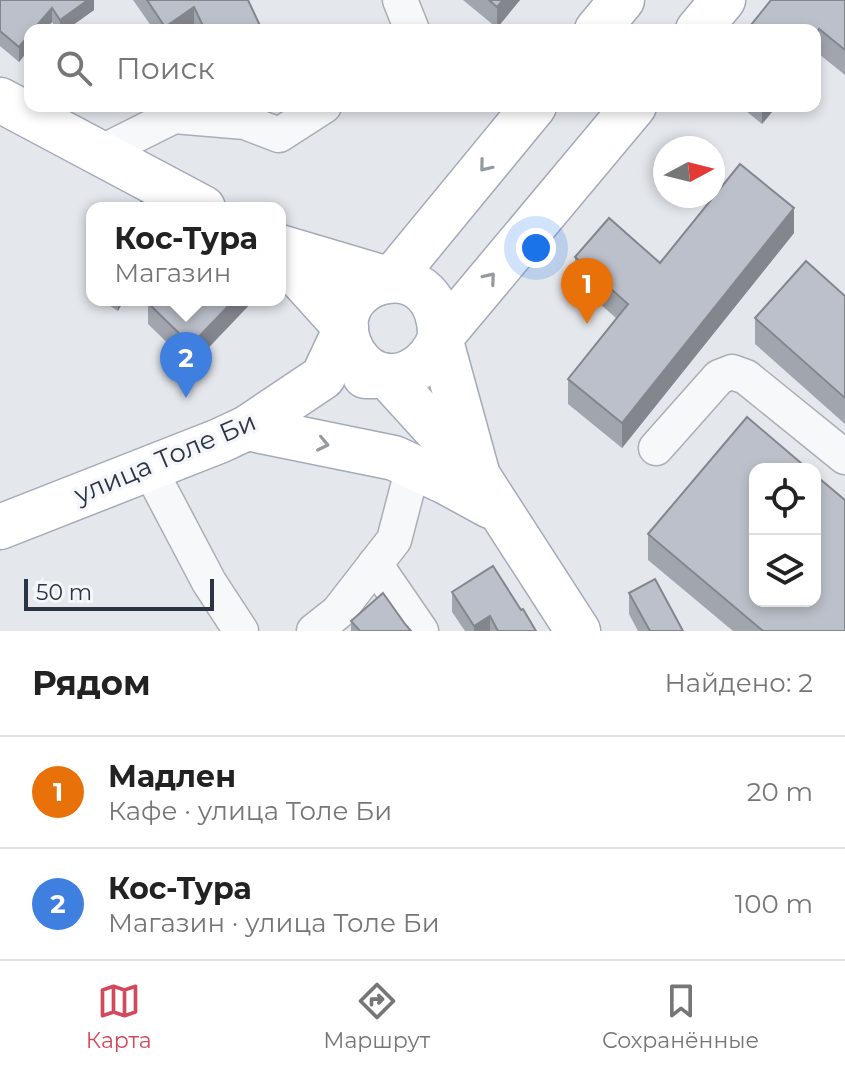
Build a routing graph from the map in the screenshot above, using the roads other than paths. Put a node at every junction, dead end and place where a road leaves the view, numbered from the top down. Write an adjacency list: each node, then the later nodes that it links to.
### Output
1 (400, 0): 4 (lane)
2 (622, 0): 5 (main road)
3 (723, 0): 6 (main road)
4 (410, 24)
5 (602, 24)
6 (703, 24)
7 (0, 100): 11 (main road)
8 (315, 112): 11 (lane)
9 (524, 112): 15 (main road, one-way to 15)
10 (629, 112): 17 (main road, one-way to 10)
11 (100, 153): 12 (main road)
12 (192, 202)
13 (286, 249): 15 (main road)
14 (286, 262): 16 (main road)
15 (391, 280): 16 (main road); 17 (main road)
16 (346, 328): 18 (main road); 19 (main road)
17 (440, 338): 18 (main road); 25 (main road)
18 (387, 376): 19 (main road); 25 (main road)
19 (323, 377): 20 (main road, улица Толе Би)
20 (233, 434): 23 (main road, one-way to 23); 24 (main road, улица Толе Би)
21 (656, 448): 22 (lane)
22 (845, 457)
23 (413, 467): 26 (main road); 28 (lane)
24 (149, 468): 27 (main road, улица Толе Би); 29 (lane)
25 (478, 476): 26 (main road)
26 (503, 514): 32 (main road)
27 (0, 527)
28 (375, 564): 30 (lane); 31 (lane)
29 (241, 631)
30 (314, 631)
31 (421, 631)
32 (578, 631)

